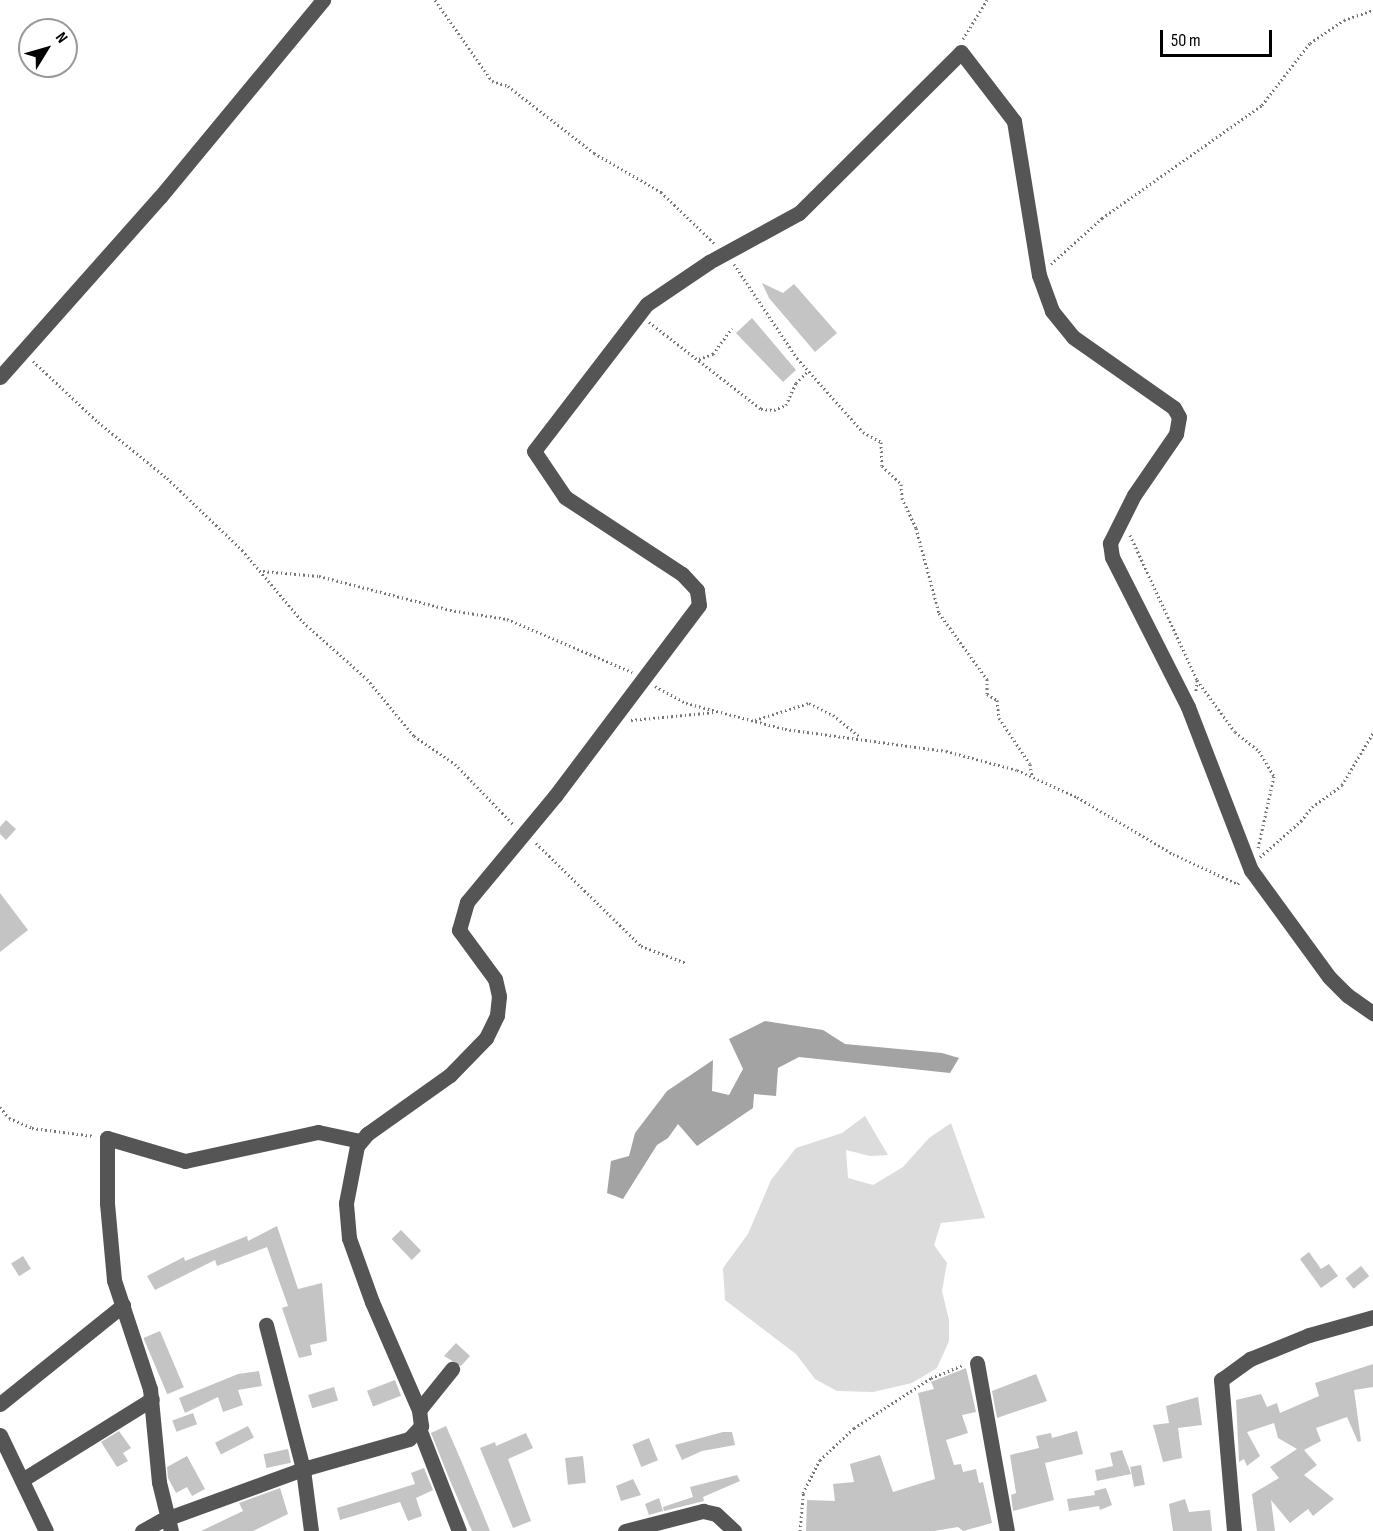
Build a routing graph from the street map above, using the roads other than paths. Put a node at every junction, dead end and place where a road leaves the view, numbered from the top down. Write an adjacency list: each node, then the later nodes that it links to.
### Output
1 (323, 0): 2 (street)
2 (0, 377)
3 (1373, 1013): 4 (street)
4 (360, 1140): 5 (street); 12 (street)
5 (123, 1305): 10 (street); 11 (street)
6 (1373, 1317): 25 (street)
7 (266, 1325): 15 (street)
8 (977, 1363): 24 (street)
9 (452, 1369): 12 (street)
10 (152, 1399): 16 (street); 17 (street)
11 (0, 1404)
12 (419, 1410): 13 (street)
13 (420, 1431): 15 (street); 21 (street)
14 (0, 1435): 16 (street)
15 (303, 1469): 17 (street); 20 (street)
16 (22, 1480): 18 (street)
17 (170, 1525): 19 (street)
18 (46, 1531)
19 (142, 1531)
20 (310, 1531)
21 (459, 1531)
22 (625, 1531): 23 (street)
23 (734, 1531)
24 (1007, 1531)
25 (1234, 1531)

